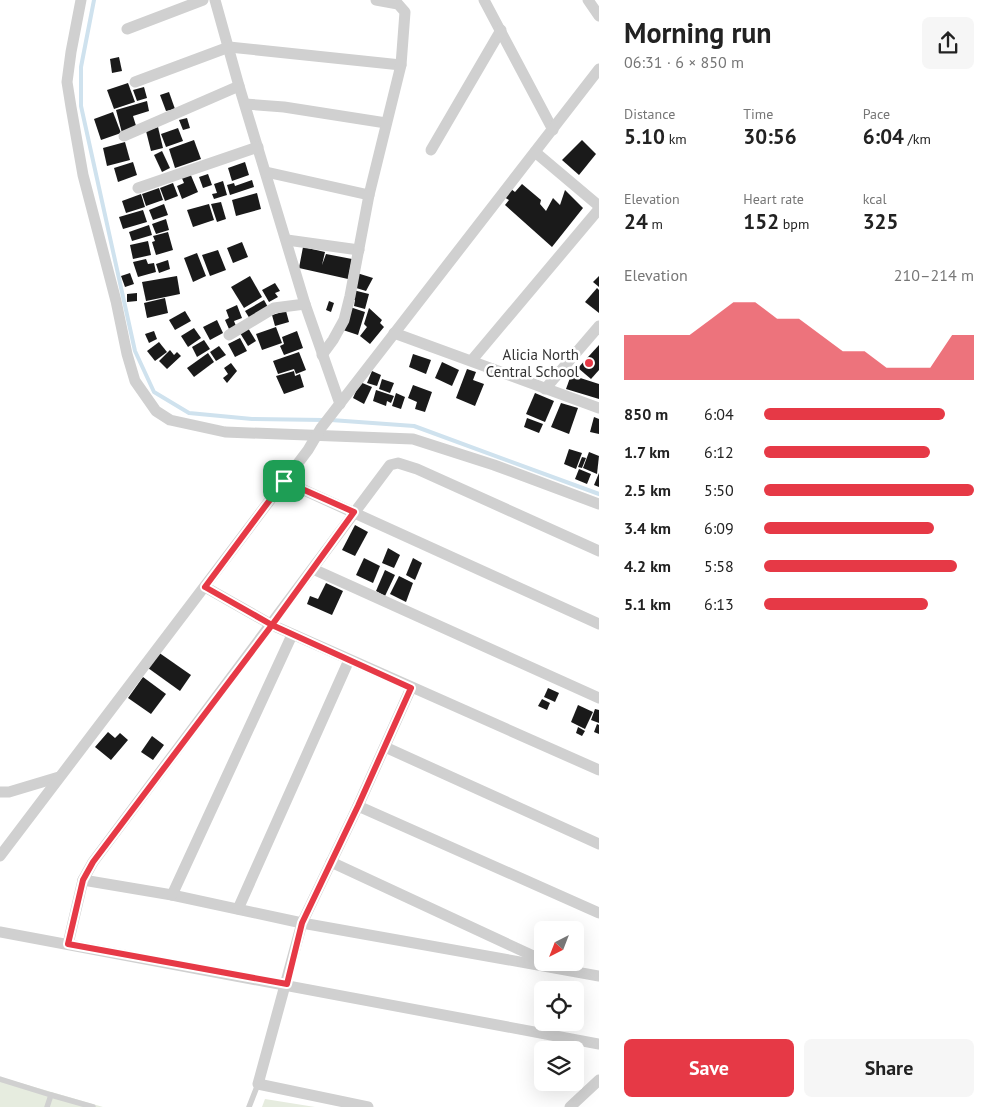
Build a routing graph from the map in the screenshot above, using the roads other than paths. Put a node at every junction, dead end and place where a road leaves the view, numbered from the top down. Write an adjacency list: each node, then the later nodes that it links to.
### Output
1 (81, 0): 37 (street)
2 (203, 0): 8 (street)
3 (215, 0): 10 (street)
4 (378, 0): 11 (street)
5 (484, 0): 9 (street)
6 (588, 0): 7 (street)
7 (599, 16)
8 (127, 29)
9 (501, 30): 17 (street); 20 (street)
10 (229, 47): 11 (street); 13 (street); 14 (street)
11 (401, 65): 16 (street)
12 (599, 69): 17 (street)
13 (135, 82)
14 (239, 86): 15 (street); 18 (street)
15 (245, 104): 16 (street); 19 (street)
16 (386, 123): 24 (street)
17 (553, 130): 21 (street)
18 (124, 136)
19 (258, 147): 22 (street); 23 (street)
20 (431, 150)
21 (535, 152): 25 (street); 30 (street)
22 (266, 172): 24 (street); 26 (street)
23 (138, 188)
24 (369, 194): 27 (street)
25 (599, 208): 33 (street)
26 (287, 240): 27 (street); 28 (street)
27 (359, 250): 32 (street)
28 (305, 304): 31 (street); 32 (street)
29 (599, 326): 34 (street)
30 (394, 333): 33 (street); 35 (street)
31 (229, 335)
32 (322, 355): 35 (street)
33 (472, 360): 34 (street)
34 (545, 389): 36 (street)
35 (337, 408): 37 (street)
36 (599, 408)
37 (319, 431): 38 (street); 39 (street)
38 (284, 481): 40 (street); 43 (street)
39 (599, 504)
40 (354, 512): 41 (street); 42 (street); 44 (street)
41 (599, 551)
42 (313, 569): 45 (street); 49 (street)
43 (205, 587): 45 (street); 52 (street)
44 (599, 624)
45 (272, 625): 46 (street); 58 (street)
46 (292, 635): 47 (street); 59 (street)
47 (349, 660): 48 (street); 60 (street)
48 (411, 688): 50 (street); 51 (street)
49 (599, 698)
50 (385, 747): 54 (street); 55 (street)
51 (599, 770)
52 (60, 777): 53 (street); 56 (street)
53 (0, 792)
54 (358, 806): 57 (street); 61 (street)
55 (599, 844)
56 (0, 856)
57 (331, 862): 62 (street); 65 (street)
58 (83, 880): 59 (street); 64 (street)
59 (172, 895): 60 (street)
60 (238, 909): 62 (street)
61 (599, 913)
62 (302, 923): 66 (street); 69 (street)
63 (0, 932): 64 (street)
64 (68, 944): 69 (street)
65 (534, 956)
66 (534, 965)
67 (569, 971): 68 (street)
68 (599, 976)
69 (287, 984): 70 (street); 73 (street)
70 (599, 1044)
71 (0, 1079): 74 (lane)
72 (599, 1080): 79 (street)
73 (258, 1084): 77 (lane); 78 (street)
74 (51, 1095): 75 (lane); 76 (lane)
75 (47, 1107)
76 (92, 1107)
77 (249, 1107)
78 (368, 1107)
79 (570, 1107)

